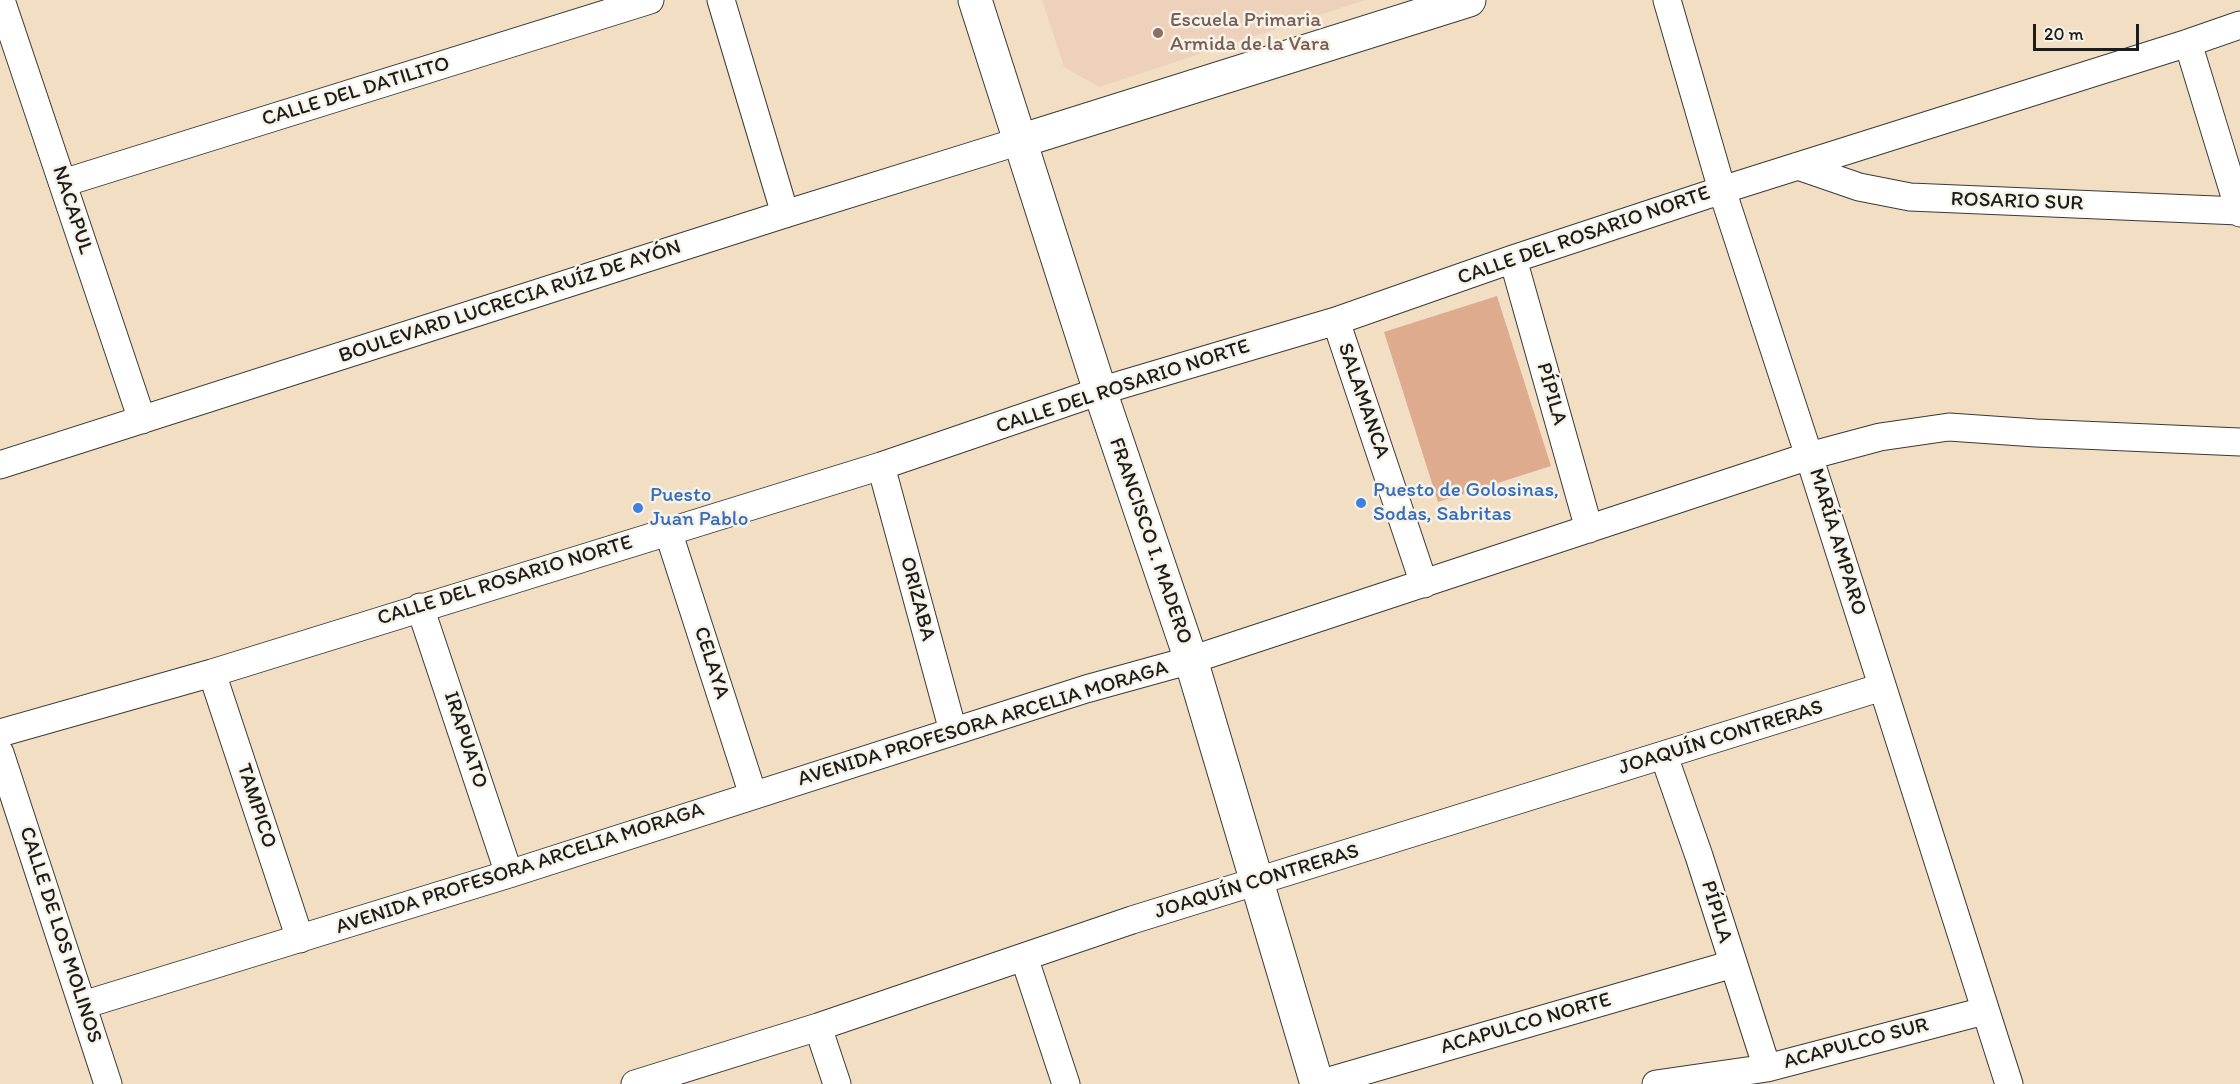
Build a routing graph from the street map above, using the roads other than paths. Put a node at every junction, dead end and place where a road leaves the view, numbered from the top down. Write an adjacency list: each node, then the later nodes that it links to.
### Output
1 (1, 0): 11 (street, NACAPUL)
2 (650, 0): 11 (street, CALLE DEL DATILITO)
3 (721, 0): 14 (street)
4 (975, 0): 9 (street, FRANCISCO I. MADERO)
5 (1469, 0): 9 (street)
6 (1667, 0): 12 (street, MARÍA AMPARO)
7 (2240, 25): 8 (street, CALLE DEL ROSARIO NORTE)
8 (2188, 43): 10 (street, CALLE DEL ROSARIO NORTE); 13 (street)
9 (1020, 141): 14 (street, BOULEVARD LUCRECIA RUÍZ DE AYÓN); 17 (street, FRANCISCO I. MADERO)
10 (1798, 166): 12 (street, CALLE DEL ROSARIO NORTE); 13 (street, ROSARIO SUR)
11 (63, 183): 18 (street, NACAPUL)
12 (1722, 190): 15 (street, CALLE DEL ROSARIO NORTE); 20 (street, MARÍA AMPARO)
13 (2240, 212)
14 (785, 214): 18 (street, BOULEVARD LUCRECIA RUÍZ DE AYÓN)
15 (1513, 259): 16 (street, CALLE DEL ROSARIO NORTE); 23 (street, PÍPILA)
16 (1336, 321): 17 (street, CALLE DEL ROSARIO NORTE); 25 (street, SALAMANCA)
17 (1100, 391): 22 (street, CALLE DEL ROSARIO NORTE); 27 (street, FRANCISCO I. MADERO)
18 (142, 420): 21 (street, BOULEVARD LUCRECIA RUÍZ DE AYÓN)
19 (2240, 442): 20 (street, AVENIDA PROFESORA ARCELIA MORAGA)
20 (1809, 456): 23 (street, AVENIDA PROFESORA ARCELIA MORAGA); 29 (street, MARÍA AMPARO)
21 (0, 465)
22 (881, 466): 24 (street, CALLE DEL ROSARIO NORTE); 30 (street, ORIZABA)
23 (1589, 529): 25 (street, AVENIDA PROFESORA ARCELIA MORAGA)
24 (668, 531): 26 (street, CALLE DEL ROSARIO NORTE); 34 (street, CELAYA)
25 (1424, 584): 27 (street, AVENIDA PROFESORA ARCELIA MORAGA)
26 (420, 607): 28 (street, CALLE DEL ROSARIO NORTE); 35 (street, IRAPUATO)
27 (1191, 660): 30 (street, AVENIDA PROFESORA ARCELIA MORAGA); 36 (street, FRANCISCO I. MADERO)
28 (212, 673): 31 (street, CALLE DEL ROSARIO NORTE); 37 (street, TAMPICO)
29 (1882, 687): 33 (street, JOAQUÍN CONTRERAS); 41 (street, MARÍA AMPARO)
30 (953, 731): 34 (street, AVENIDA PROFESORA ARCELIA MORAGA)
31 (0, 733)
32 (0, 753): 40 (street, CALLE DE LOS MOLINOS)
33 (1664, 756): 36 (street, JOAQUÍN CONTRERAS); 39 (street, PÍPILA)
34 (753, 795): 35 (street, AVENIDA PROFESORA ARCELIA MORAGA)
35 (509, 874): 37 (street, AVENIDA PROFESORA ARCELIA MORAGA)
36 (1256, 883): 38 (street, JOAQUÍN CONTRERAS); 48 (street, FRANCISCO I. MADERO)
37 (300, 939): 40 (street, AVENIDA PROFESORA ARCELIA MORAGA)
38 (1024, 957): 42 (street, JOAQUÍN CONTRERAS); 47 (street)
39 (1733, 964): 43 (street, PÍPILA); 48 (street, ACAPULCO NORTE)
40 (84, 1005): 44 (street, CALLE DE LOS MOLINOS)
41 (1984, 1011): 43 (street, ACAPULCO SUR); 50 (street, MARÍA AMPARO)
42 (818, 1027): 45 (street, JOAQUÍN CONTRERAS); 46 (street)
43 (1767, 1068): 49 (street, ACAPULCO SUR)
44 (108, 1084)
45 (635, 1084)
46 (837, 1084)
47 (1066, 1084)
48 (1318, 1084)
49 (1656, 1084)
50 (2009, 1084)

